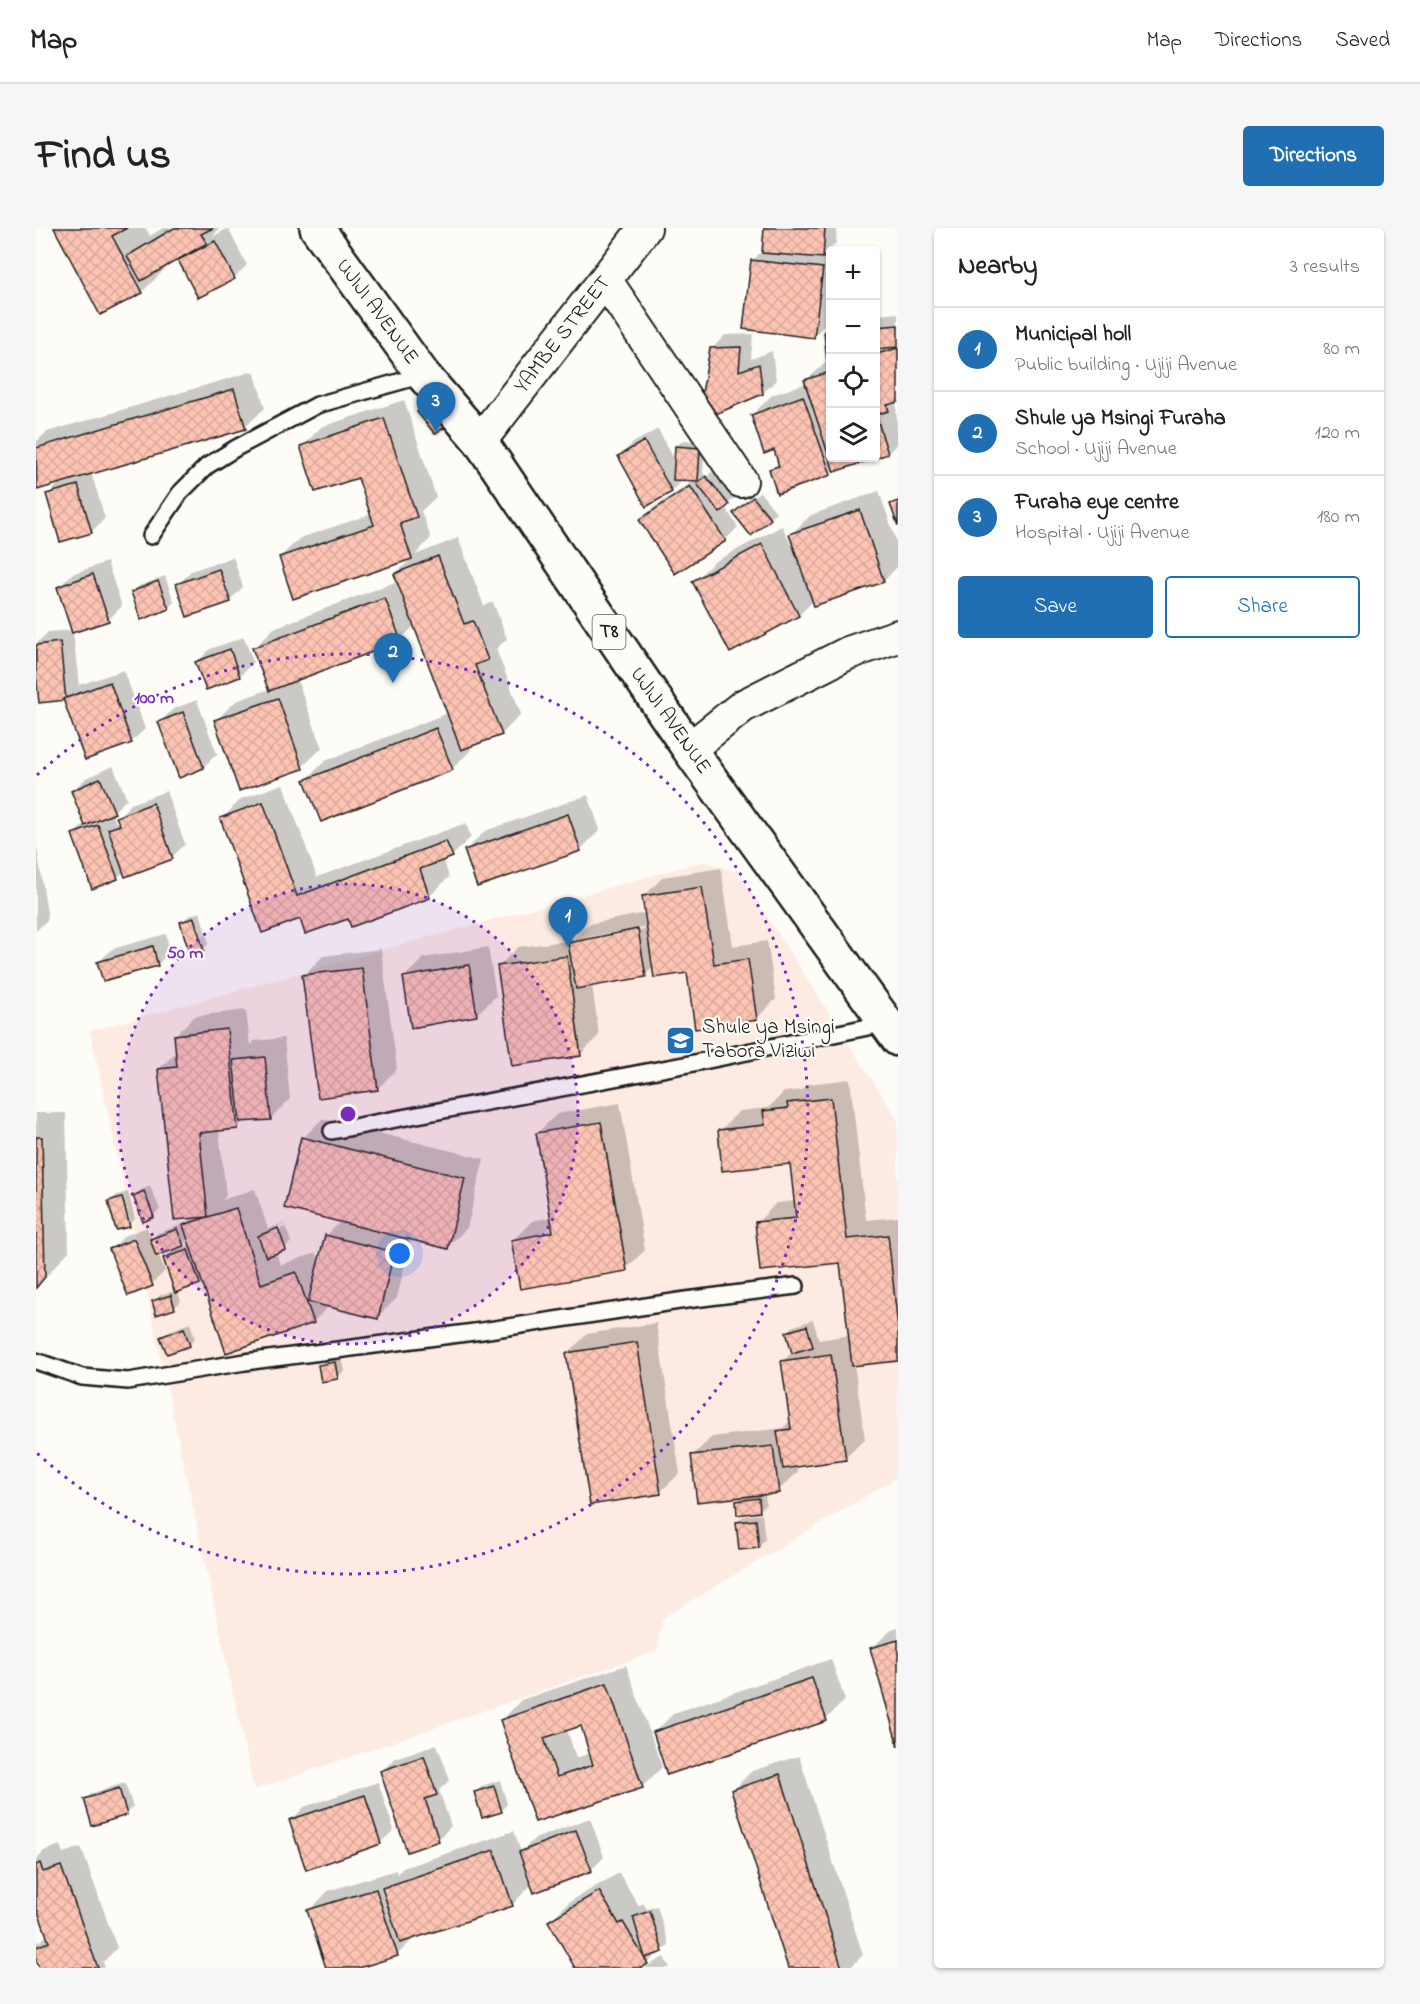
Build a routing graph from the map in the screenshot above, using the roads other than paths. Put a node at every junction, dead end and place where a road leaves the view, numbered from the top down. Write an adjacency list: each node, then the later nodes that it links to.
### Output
1 (317, 228): 4 (highway, UJIJI AVENUE / T8)
2 (645, 228): 3 (street, YAMBE STREET)
3 (606, 281): 5 (street, YAMBE STREET); 6 (street)
4 (423, 375): 5 (highway, UJIJI AVENUE / T8); 7 (lane)
5 (480, 441): 9 (highway, UJIJI AVENUE / T8)
6 (741, 481)
7 (152, 536)
8 (898, 636): 9 (street)
9 (689, 749): 10 (highway, UJIJI AVENUE / T8)
10 (893, 1031): 11 (lane)
11 (332, 1131)
12 (796, 1286): 13 (lane)
13 (36, 1361)

